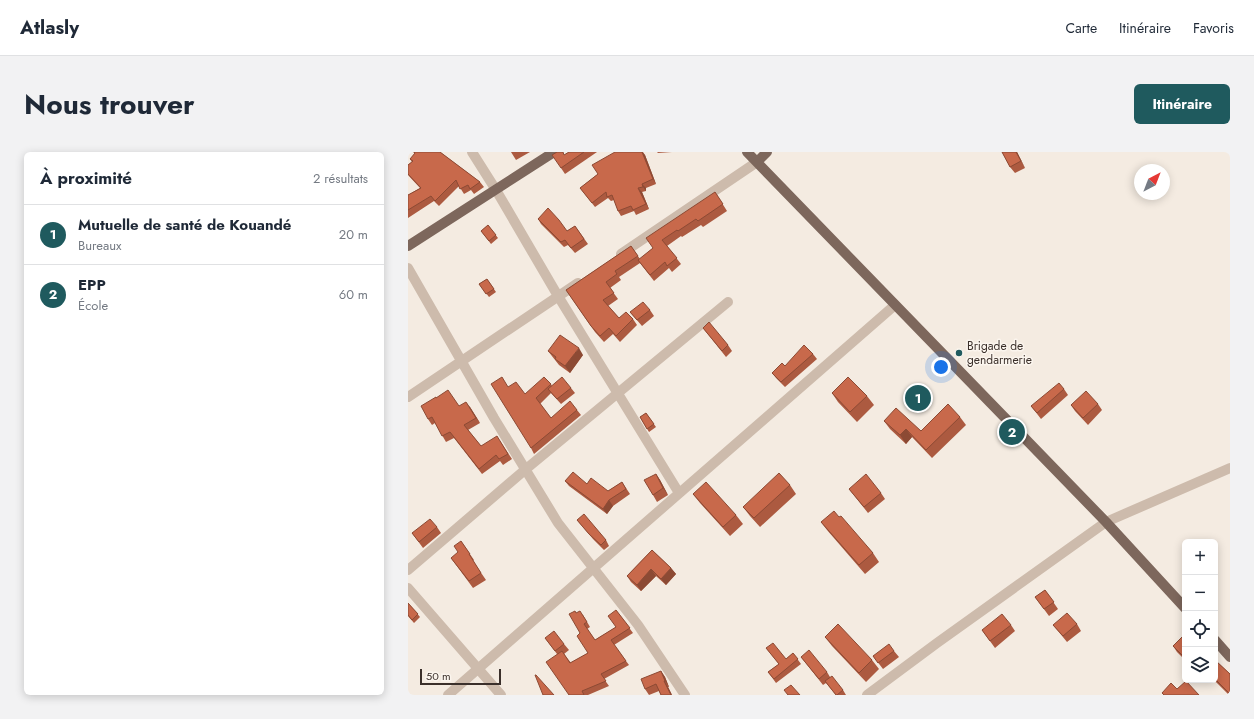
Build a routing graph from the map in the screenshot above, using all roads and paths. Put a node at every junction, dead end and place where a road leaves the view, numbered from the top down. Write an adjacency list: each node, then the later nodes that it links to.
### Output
1 (472, 152): 6 (street)
2 (554, 152): 6 (main road)
3 (747, 152): 5 (main road)
4 (767, 152): 5 (main road)
5 (757, 162): 8 (street); 13 (main road)
6 (496, 190): 7 (main road); 11 (street)
7 (408, 246)
8 (611, 261)
9 (408, 268): 14 (street)
10 (585, 278): 11 (street)
11 (558, 296): 14 (street); 15 (street)
12 (728, 302): 15 (street)
13 (895, 305): 19 (street); 20 (main road)
14 (462, 361): 16 (street); 18 (street)
15 (617, 393): 18 (street); 19 (street)
16 (408, 397)
17 (1230, 468): 20 (street)
18 (526, 469): 21 (street); 22 (street)
19 (679, 493): 21 (street)
20 (1106, 522): 24 (main road); 31 (street)
21 (594, 568): 27 (street); 30 (street)
22 (408, 570)
23 (408, 588): 27 (street)
24 (1182, 605)
25 (1218, 643): 26 (main road)
26 (1230, 657)
27 (479, 668): 28 (street); 29 (street)
28 (448, 695)
29 (501, 695)
30 (685, 695)
31 (867, 695)

